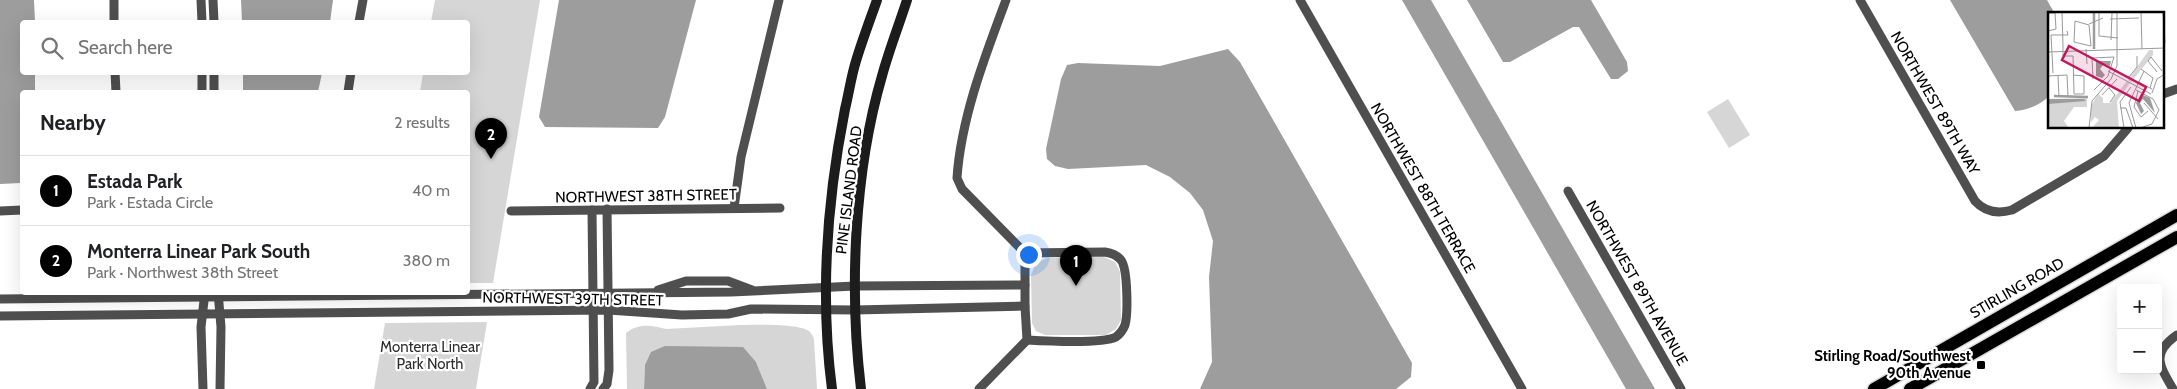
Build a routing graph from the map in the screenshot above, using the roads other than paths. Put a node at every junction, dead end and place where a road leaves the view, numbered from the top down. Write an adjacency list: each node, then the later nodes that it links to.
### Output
1 (114, 0): 11 (street)
2 (201, 0): 12 (street)
3 (213, 0): 13 (street)
4 (363, 0): 14 (street)
5 (779, 0): 25 (street)
6 (876, 0): 37 (main road, PINE ISLAND ROAD)
7 (907, 0): 36 (main road, PINE ISLAND ROAD)
8 (1006, 0): 34 (street)
9 (1300, 0): 62 (street, NORTHWEST 88TH TERRACE)
10 (1860, 0): 23 (street, NORTHWEST 89TH WAY)
11 (114, 20)
12 (202, 20)
13 (214, 20)
14 (359, 20)
15 (115, 75): 19 (street)
16 (202, 75): 20 (street)
17 (214, 75): 21 (street)
18 (351, 75): 22 (street)
19 (116, 90)
20 (202, 90)
21 (214, 90)
22 (348, 90)
23 (2127, 129)
24 (1568, 191): 63 (street, NORTHWEST 89TH AVENUE)
25 (734, 208): 26 (street, NORTHWEST 38TH STREET); 27 (street, NORTHWEST 38TH STREET)
26 (780, 208)
27 (607, 209): 29 (street, NORTHWEST 38TH STREET); 40 (street)
28 (20, 210): 30 (street)
29 (592, 210): 31 (street, NORTHWEST 38TH STREET); 39 (street)
30 (0, 211)
31 (511, 211)
32 (2177, 215): 64 (main road, STIRLING ROAD)
33 (2177, 236): 65 (main road)
34 (1025, 253): 35 (street); 54 (street)
35 (1025, 284): 36 (street, NORTHWEST 39TH STREET); 45 (street)
36 (855, 286): 37 (street, NORTHWEST 39TH STREET); 48 (main road, PINE ISLAND ROAD)
37 (827, 287): 40 (street, NORTHWEST 39TH STREET); 46 (main road, PINE ISLAND ROAD)
38 (470, 294): 39 (street, NORTHWEST 39TH STREET)
39 (593, 294): 40 (street, NORTHWEST 39TH STREET); 49 (street)
40 (608, 294): 47 (street)
41 (164, 295): 44 (street, NORTHWEST 39TH STREET)
42 (205, 295): 50 (street)
43 (218, 295): 51 (street)
44 (0, 299)
45 (1025, 306): 48 (street, NORTHWEST 39TH STREET); 54 (street)
46 (827, 309): 47 (street, NORTHWEST 39TH STREET); 48 (street, NORTHWEST 39TH STREET); 59 (main road, PINE ISLAND ROAD)
47 (608, 310): 49 (street, NORTHWEST 39TH STREET); 58 (street)
48 (855, 310): 60 (main road, PINE ISLAND ROAD)
49 (594, 311): 51 (street, NORTHWEST 39TH STREET); 57 (street)
50 (203, 313): 51 (street, NORTHWEST 39TH STREET); 52 (street, NORTHWEST 39TH STREET); 55 (street)
51 (220, 313): 56 (street)
52 (0, 316)
53 (2177, 335): 66 (street)
54 (1028, 340): 61 (street)
55 (203, 389)
56 (220, 389)
57 (590, 389)
58 (603, 389)
59 (832, 389)
60 (861, 389)
61 (979, 389)
62 (1522, 389)
63 (1681, 389)
64 (1874, 389)
65 (1910, 389)
66 (2173, 389)

